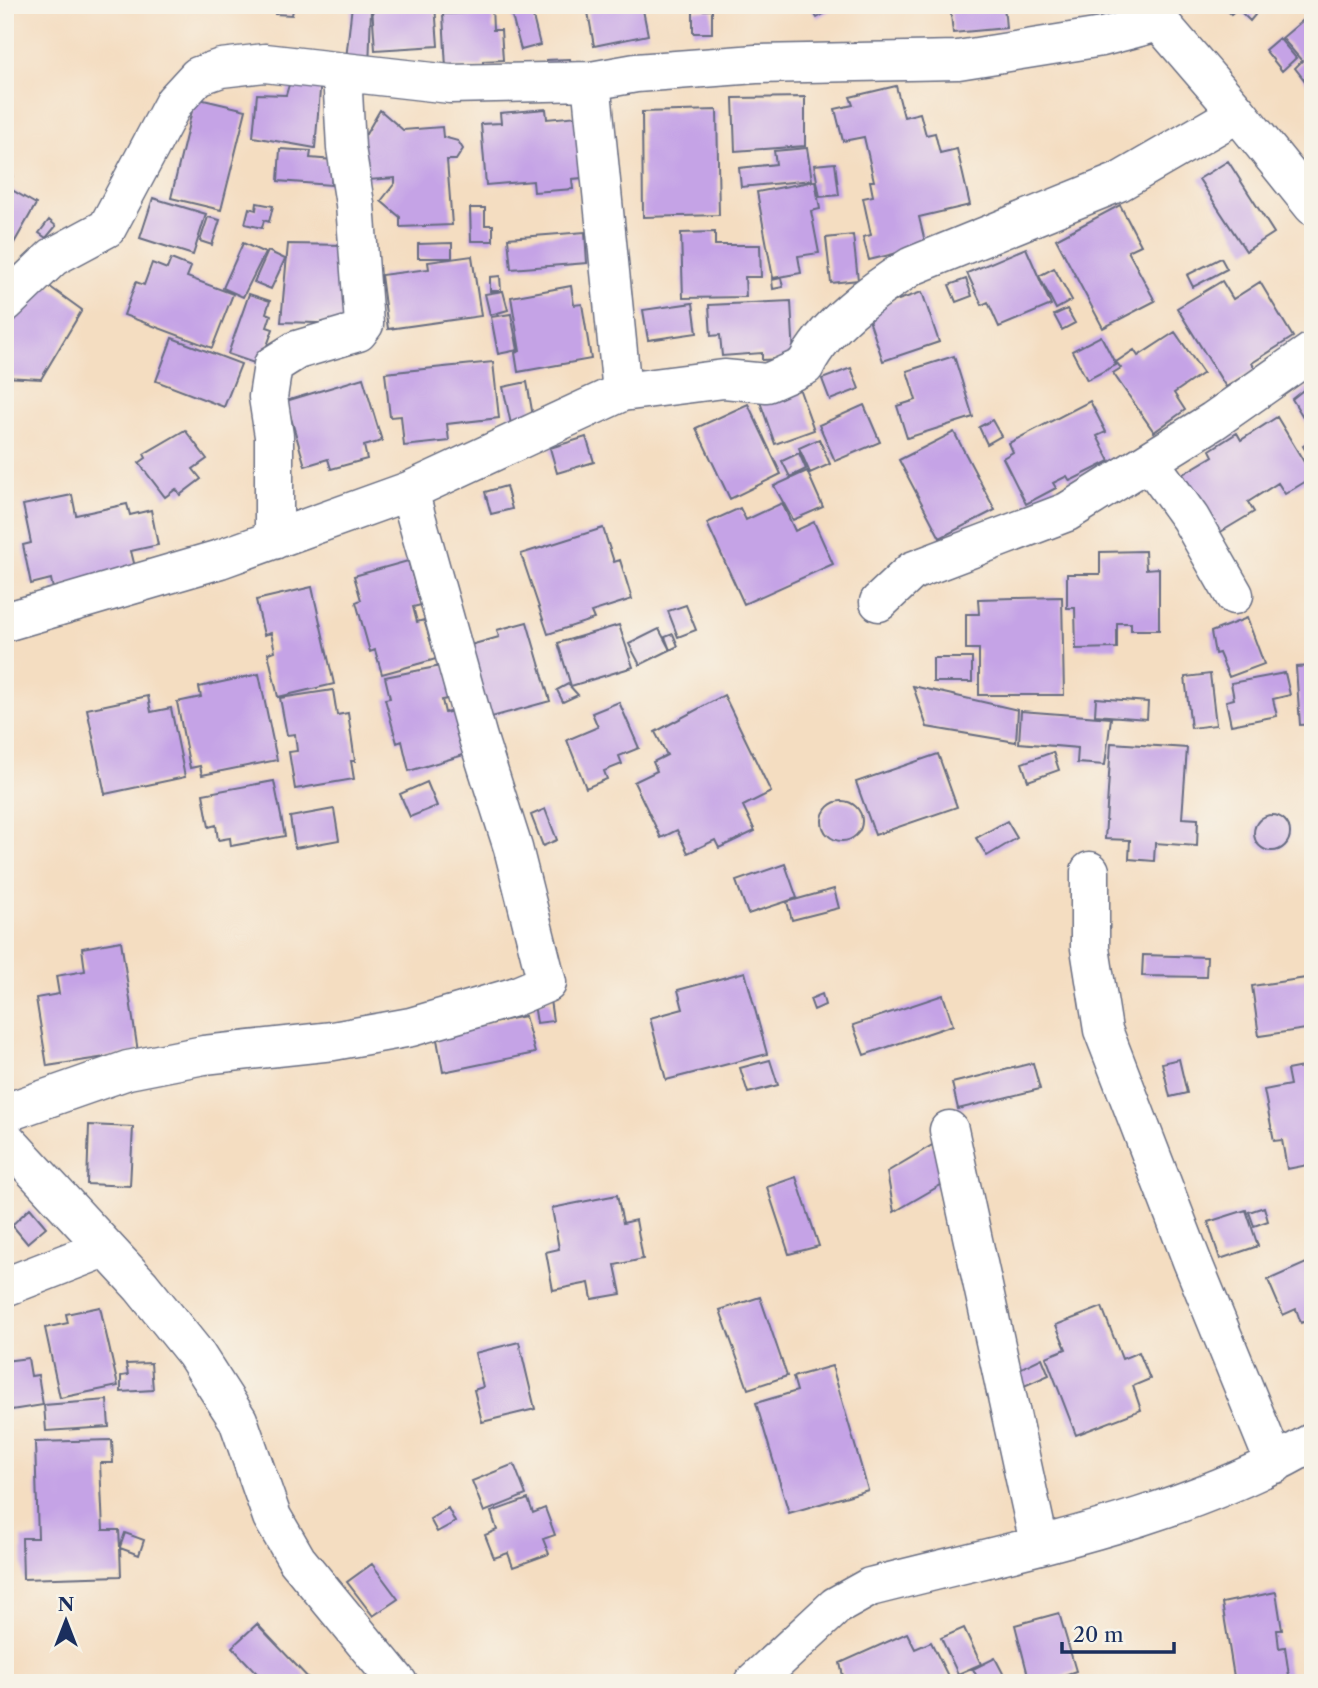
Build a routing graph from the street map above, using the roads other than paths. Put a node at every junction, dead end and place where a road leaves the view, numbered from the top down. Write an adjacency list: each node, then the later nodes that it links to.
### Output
1 (1152, 13): 3 (street); 4 (street)
2 (342, 73): 3 (street); 6 (street); 11 (street)
3 (591, 81): 8 (street)
4 (1238, 113): 5 (street); 8 (street)
5 (1308, 192)
6 (5, 303)
7 (1313, 351): 9 (street)
8 (622, 392): 10 (street)
9 (1149, 461): 12 (street); 13 (street)
10 (409, 491): 11 (street); 16 (street)
11 (274, 540): 14 (street)
12 (1234, 595)
13 (879, 602)
14 (5, 622)
15 (1090, 871): 22 (street)
16 (5, 1113)
17 (950, 1130): 23 (street)
18 (5, 1139): 19 (street)
19 (105, 1248): 20 (street); 24 (street)
20 (5, 1287)
21 (1313, 1442): 22 (street)
22 (1275, 1464): 23 (street)
23 (1039, 1543): 25 (street)
24 (398, 1683)
25 (753, 1683)

